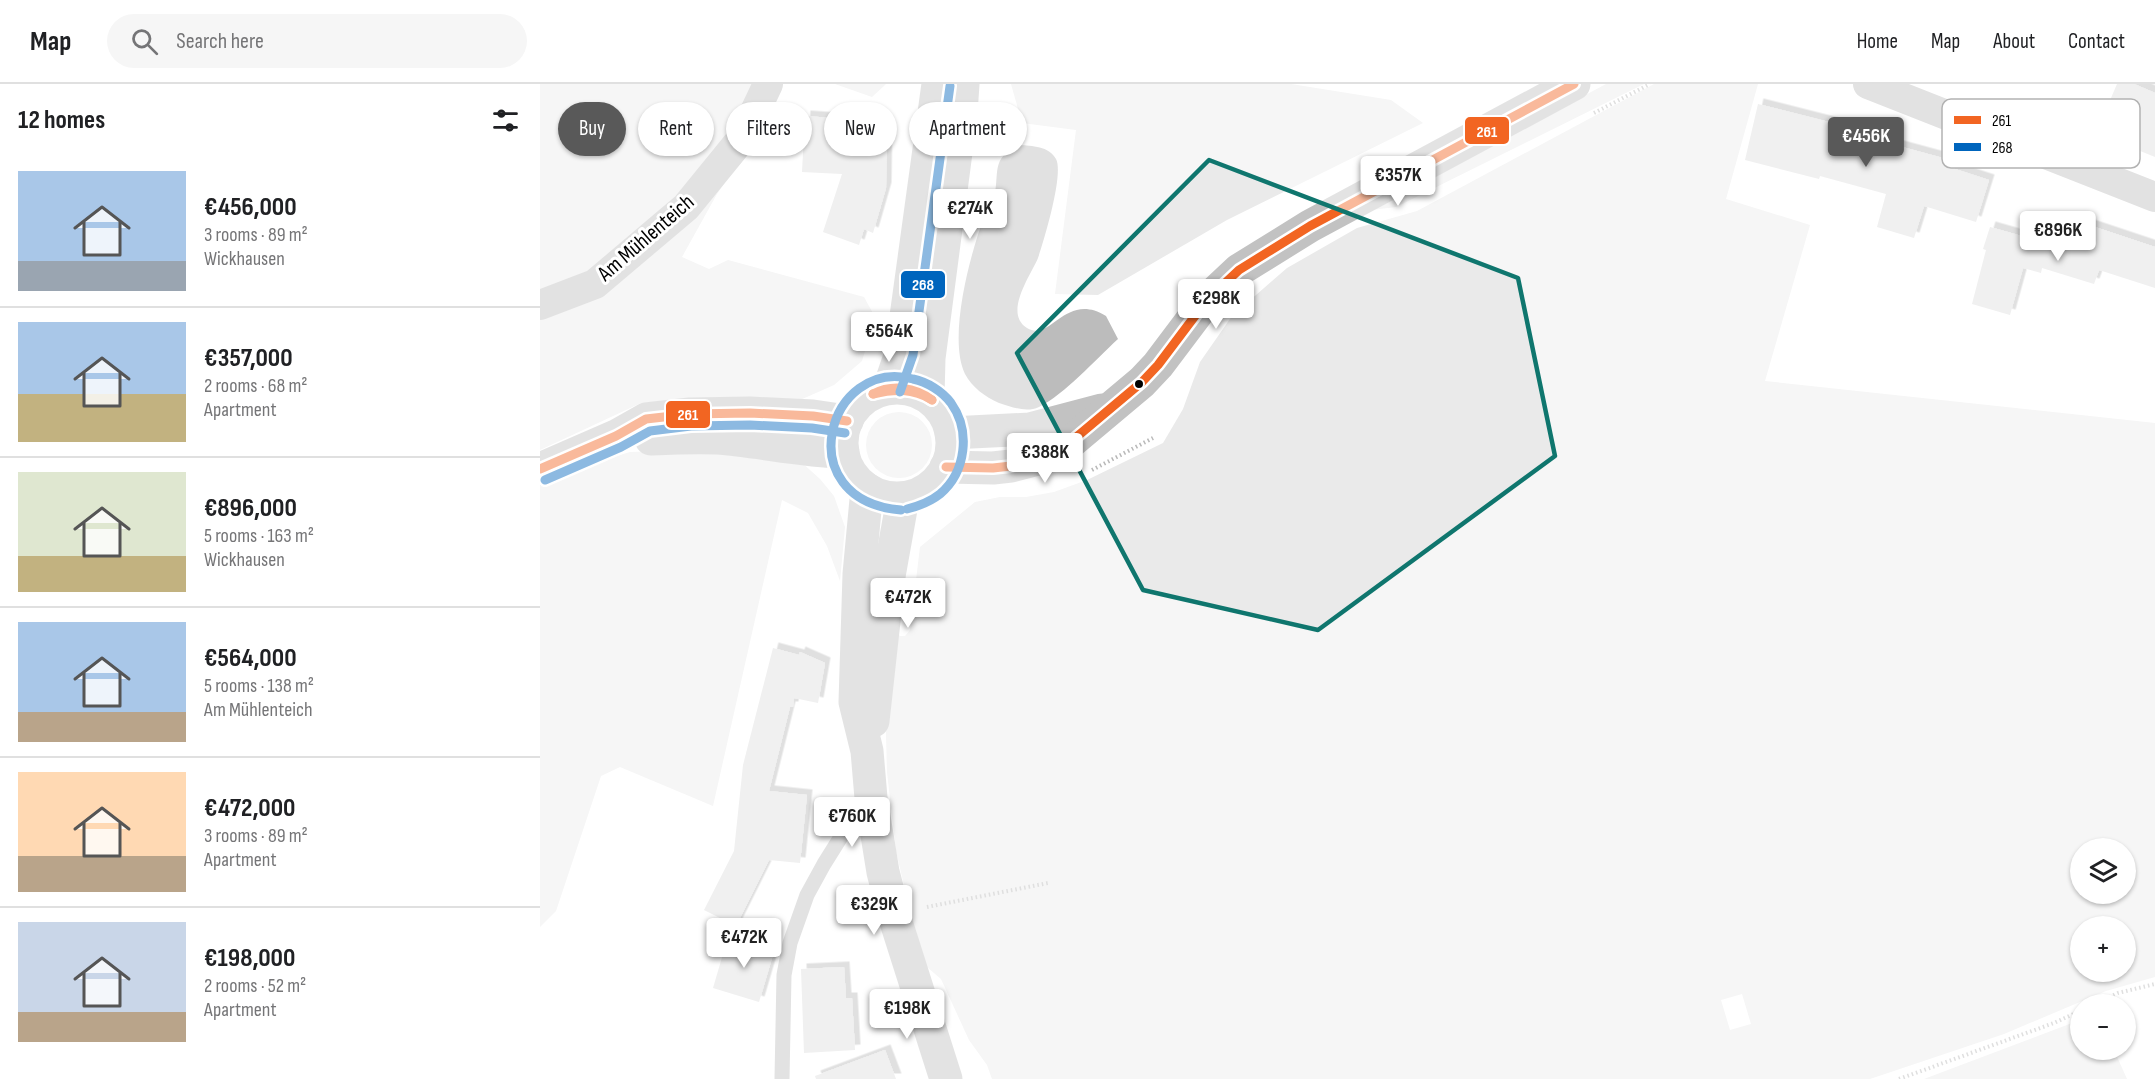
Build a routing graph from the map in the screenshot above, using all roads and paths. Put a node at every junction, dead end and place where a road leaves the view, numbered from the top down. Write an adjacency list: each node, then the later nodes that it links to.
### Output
1 (768, 84): 9 (street, Am Mühlenteich)
2 (938, 84): 10 (main road)
3 (963, 84): 11 (main road)
4 (1574, 84): 12 (main road)
5 (1868, 84): 6 (street)
6 (1942, 113)
7 (2081, 168): 8 (street)
8 (2155, 197)
9 (540, 305)
10 (889, 388): 11 (main road); 14 (main road)
11 (928, 397): 13 (main road)
12 (1109, 408): 13 (main road); 16 (main road)
13 (951, 433): 16 (main road)
14 (845, 437): 17 (main road); 19 (main road)
15 (1153, 438): 18 (path)
16 (946, 467): 20 (main road)
17 (540, 469)
18 (1091, 471)
19 (867, 489): 20 (main road); 21 (main road)
20 (903, 498): 21 (main road)
21 (867, 751): 22 (main road)
22 (873, 815): 24 (main road); 28 (lane)
23 (1047, 883): 24 (path)
24 (894, 914): 29 (main road)
25 (2155, 984): 26 (path)
26 (2116, 994)
27 (2070, 1016): 30 (path)
28 (782, 1079)
29 (946, 1079)
30 (1899, 1079)

